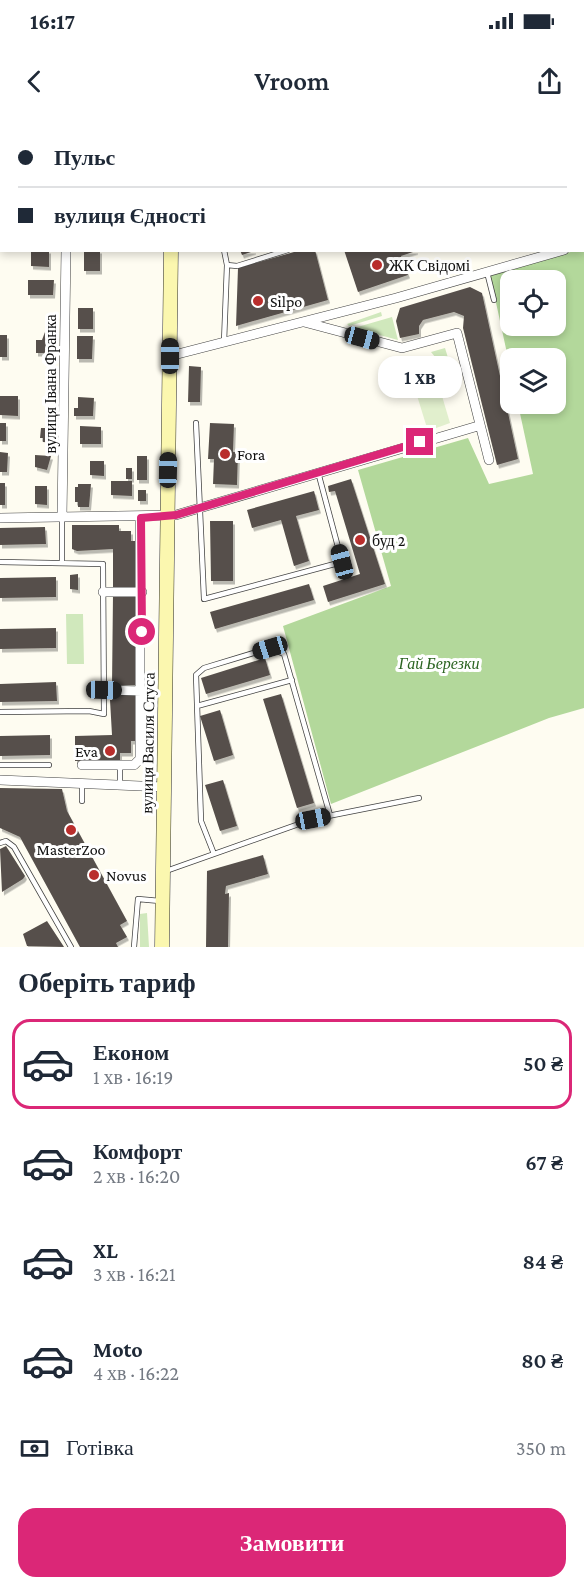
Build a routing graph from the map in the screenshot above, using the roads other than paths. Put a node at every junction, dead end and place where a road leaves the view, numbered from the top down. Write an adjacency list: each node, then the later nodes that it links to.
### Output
1 (66, 252): 18 (street, вулиця Івана Франка)
2 (174, 252): 11 (main road, вулиця Василя Стуса)
3 (224, 252): 6 (lane)
4 (282, 252): 6 (lane)
5 (557, 252): 7 (street)
6 (227, 265): 10 (lane)
7 (487, 272): 8 (lane); 9 (street)
8 (494, 300)
9 (301, 321): 10 (street); 13 (street)
10 (224, 342): 11 (street)
11 (170, 356): 17 (main road, вулиця Василя Стуса)
12 (196, 423): 16 (lane)
13 (478, 426): 14 (street); 15 (street)
14 (489, 460)
15 (318, 472): 16 (street); 16 (lane)
16 (201, 507): 17 (street)
17 (168, 516): 19 (street); 37 (main road, вулиця Василя Стуса)
18 (62, 518): 19 (street); 20 (street); 22 (lane)
19 (141, 518): 24 (street)
20 (0, 519)
21 (0, 562): 22 (lane)
22 (62, 563): 23 (lane)
23 (103, 592): 24 (street); 26 (lane)
24 (142, 592): 27 (street)
25 (292, 680): 28 (lane); 28 (lane); 40 (lane)
26 (104, 690): 27 (street); 29 (lane)
27 (141, 691): 33 (street)
28 (197, 706): 42 (lane)
29 (0, 712)
30 (0, 765): 31 (lane)
31 (48, 765)
32 (82, 765): 33 (street)
33 (120, 765): 36 (lane)
34 (0, 780): 35 (street)
35 (82, 782): 36 (street); 39 (lane)
36 (120, 784): 37 (street)
37 (164, 787): 43 (main road, вулиця Василя Стуса)
38 (419, 798): 40 (lane)
39 (82, 801)
40 (330, 815): 42 (lane)
41 (0, 843): 45 (lane)
42 (214, 854): 43 (lane)
43 (163, 872): 44 (main road, вулиця Василя Стуса)
44 (163, 901): 46 (lane); 47 (main road, вулиця Василя Стуса)
45 (71, 947)
46 (134, 947)
47 (162, 947)

